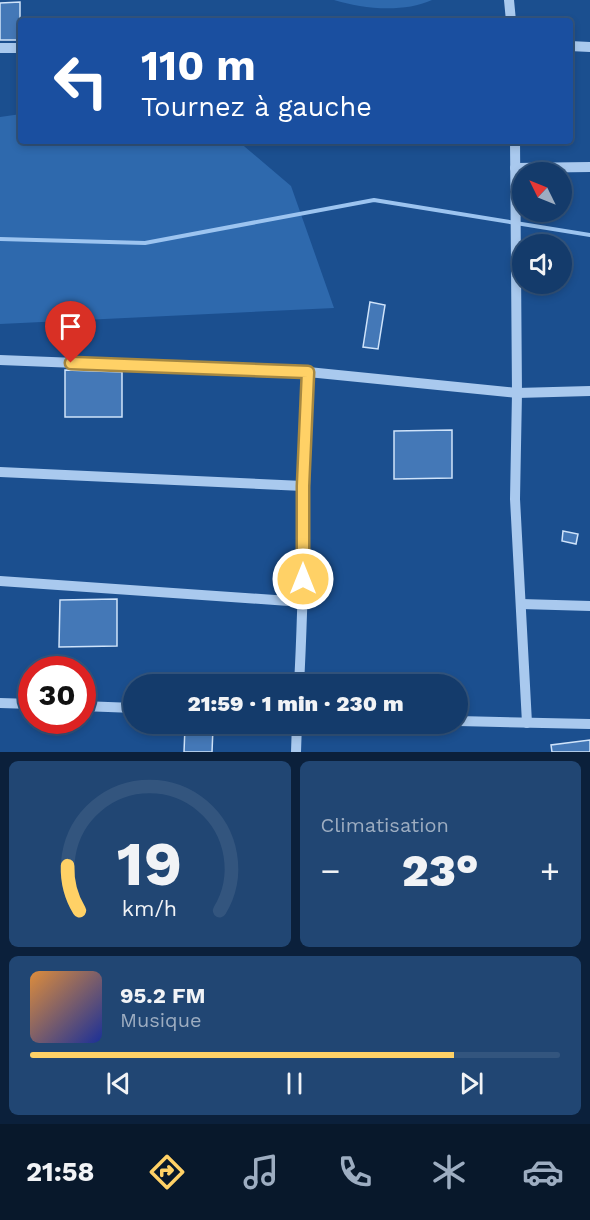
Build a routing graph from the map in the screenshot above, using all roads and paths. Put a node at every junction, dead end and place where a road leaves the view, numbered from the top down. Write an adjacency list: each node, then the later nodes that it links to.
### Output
1 (509, 0): 2 (street)
2 (511, 18)
3 (573, 46): 4 (street)
4 (590, 47)
5 (0, 48): 6 (street)
6 (18, 48)
7 (515, 144): 8 (street)
8 (515, 162)
9 (572, 167): 10 (street)
10 (590, 167)
11 (515, 222): 15 (street)
12 (0, 360): 13 (street)
13 (308, 372): 15 (street); 17 (street)
14 (590, 392): 15 (street)
15 (517, 393): 20 (street)
16 (0, 472): 17 (street)
17 (303, 486): 19 (street)
18 (0, 581): 19 (street)
19 (303, 602): 22 (street)
20 (521, 604): 21 (street); 28 (street)
21 (590, 606)
22 (299, 674)
23 (0, 703): 24 (street)
24 (18, 704)
25 (96, 707): 26 (street)
26 (123, 708)
27 (468, 721): 28 (street)
28 (528, 723): 29 (street)
29 (590, 724)
30 (297, 734): 31 (street)
31 (296, 752)

